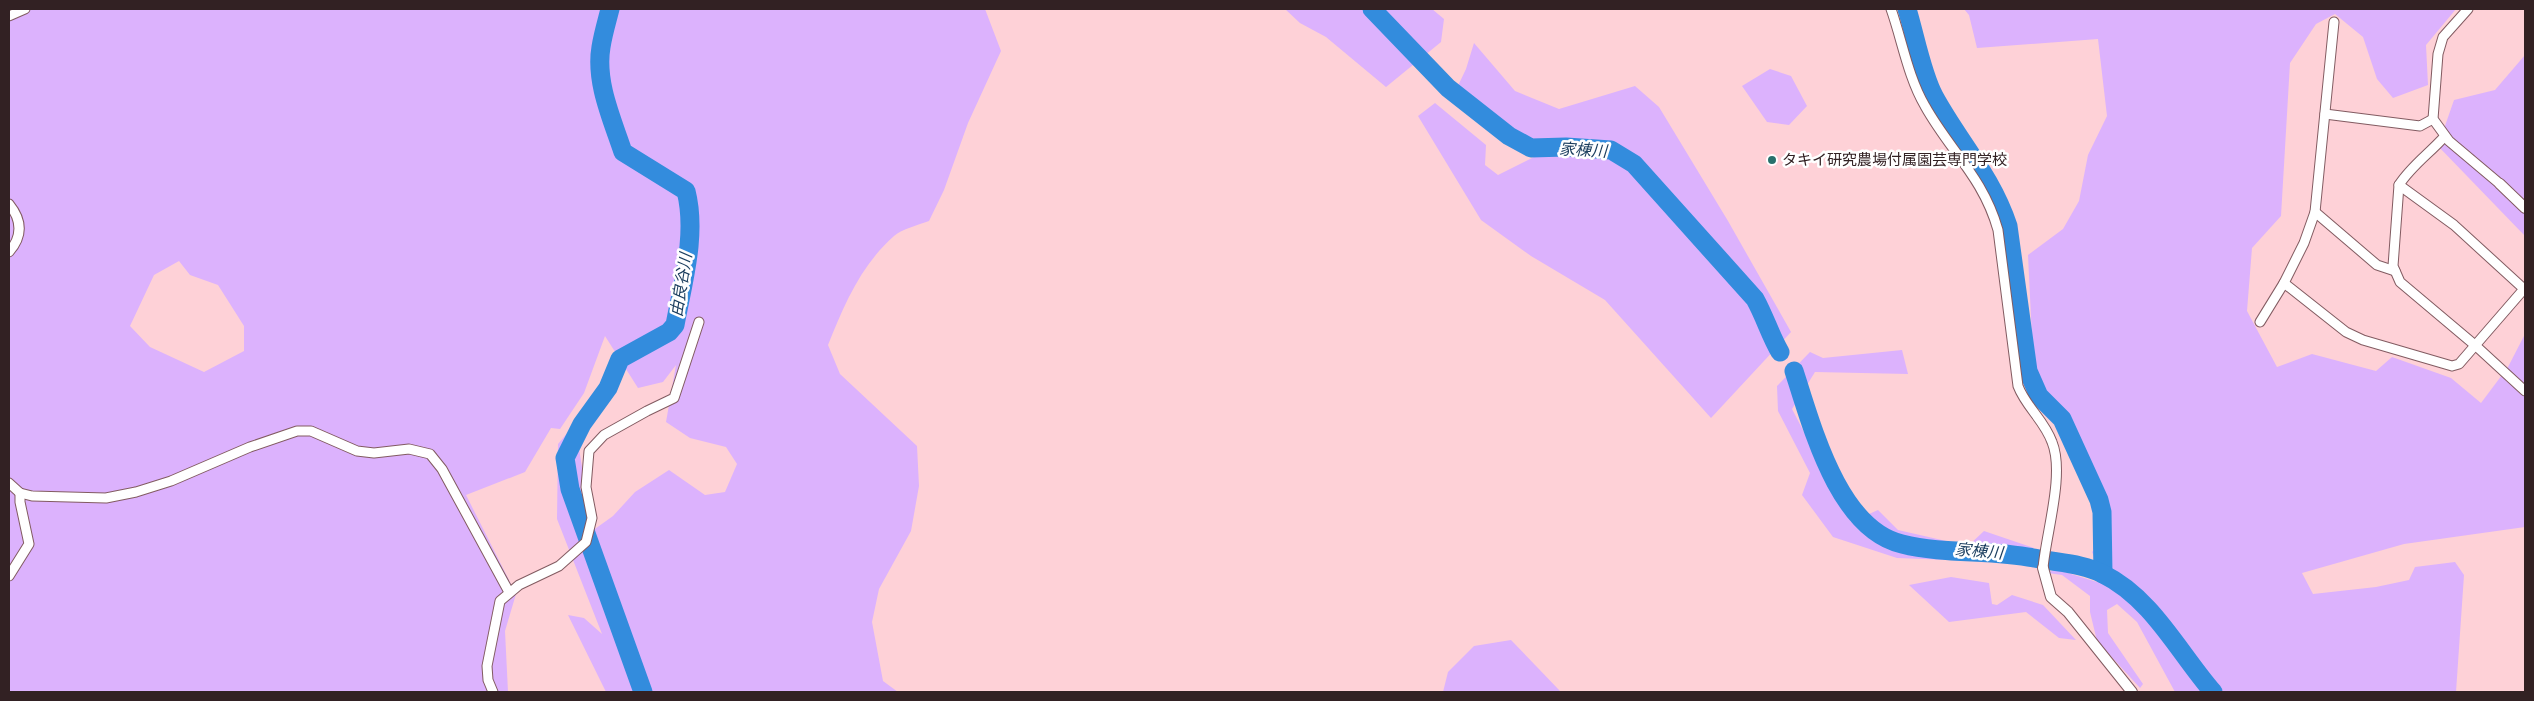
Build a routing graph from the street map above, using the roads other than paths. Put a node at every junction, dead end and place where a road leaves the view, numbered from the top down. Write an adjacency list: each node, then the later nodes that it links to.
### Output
1 (25, 9): 4 (street)
2 (1892, 9): 23 (street)
3 (2468, 9): 7 (street)
4 (9, 16)
5 (2334, 22): 6 (street)
6 (2325, 114): 7 (street); 13 (street)
7 (2433, 120): 8 (street)
8 (2445, 136): 9 (street); 10 (street)
9 (2500, 184): 12 (street)
10 (2399, 185): 15 (street); 19 (street)
11 (9, 204): 14 (street)
12 (2525, 208)
13 (2315, 212): 15 (street); 16 (street)
14 (9, 252)
15 (2395, 271): 19 (street)
16 (2284, 283): 18 (street); 19 (street)
17 (699, 322): 25 (street)
18 (2260, 322)
19 (2476, 346): 20 (street)
20 (2525, 391)
21 (9, 483): 22 (street)
22 (20, 493): 24 (street); 25 (street)
23 (2043, 568): 27 (street)
24 (9, 576)
25 (509, 592): 26 (street)
26 (493, 692)
27 (2132, 692)

